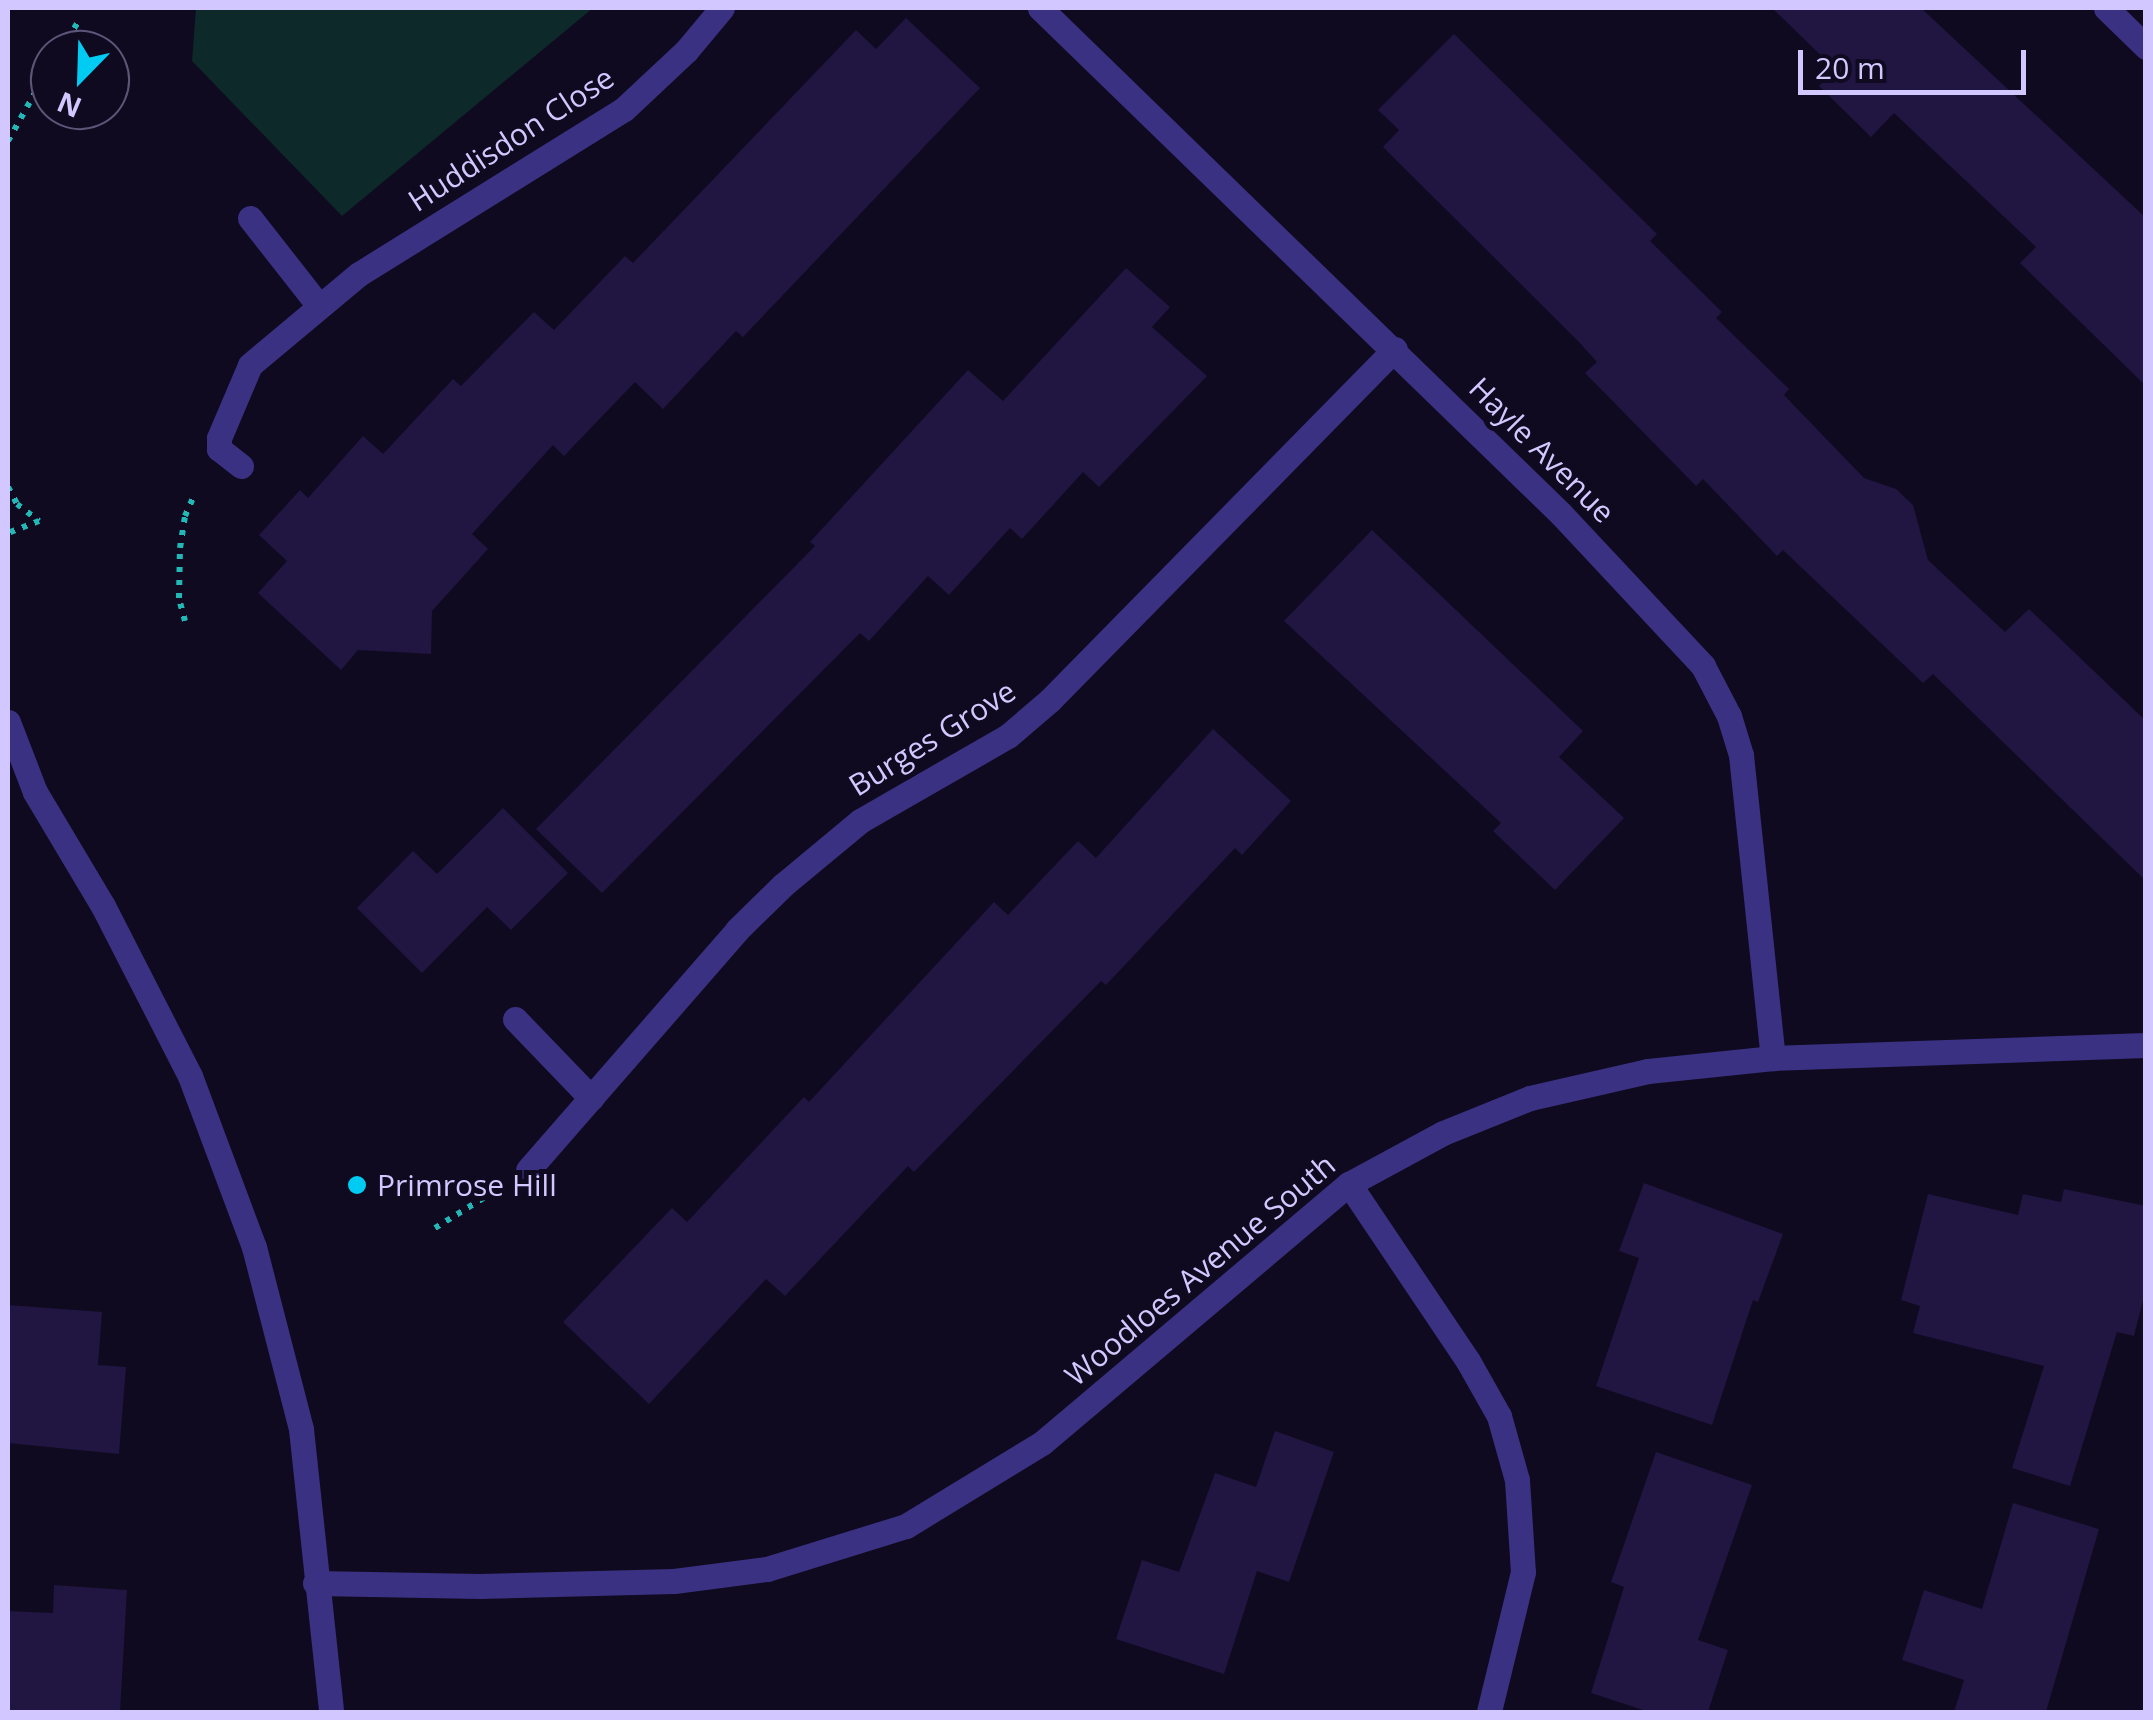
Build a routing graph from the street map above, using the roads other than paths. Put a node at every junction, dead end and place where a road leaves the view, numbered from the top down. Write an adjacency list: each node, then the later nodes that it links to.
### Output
1 (722, 8): 6 (street, Huddisdon Close)
2 (1040, 8): 7 (street, Hayle Avenue)
3 (2106, 8): 4 (street)
4 (2146, 47)
5 (250, 218): 6 (street)
6 (319, 306): 8 (street, Huddisdon Close)
7 (1395, 349): 14 (street, Hayle Avenue); 15 (street, Burges Grove)
8 (241, 466)
9 (8, 722): 11 (street)
10 (8, 764): 11 (street)
11 (35, 792): 18 (street)
12 (515, 1019): 15 (street)
13 (2146, 1045): 14 (street, Woodloes Avenue South)
14 (1772, 1058): 17 (street, Woodloes Avenue South)
15 (591, 1098): 16 (street, Burges Grove)
16 (528, 1170)
17 (1349, 1184): 18 (street, Woodloes Avenue South); 20 (street)
18 (315, 1583): 19 (street)
19 (331, 1712)
20 (1489, 1712)

